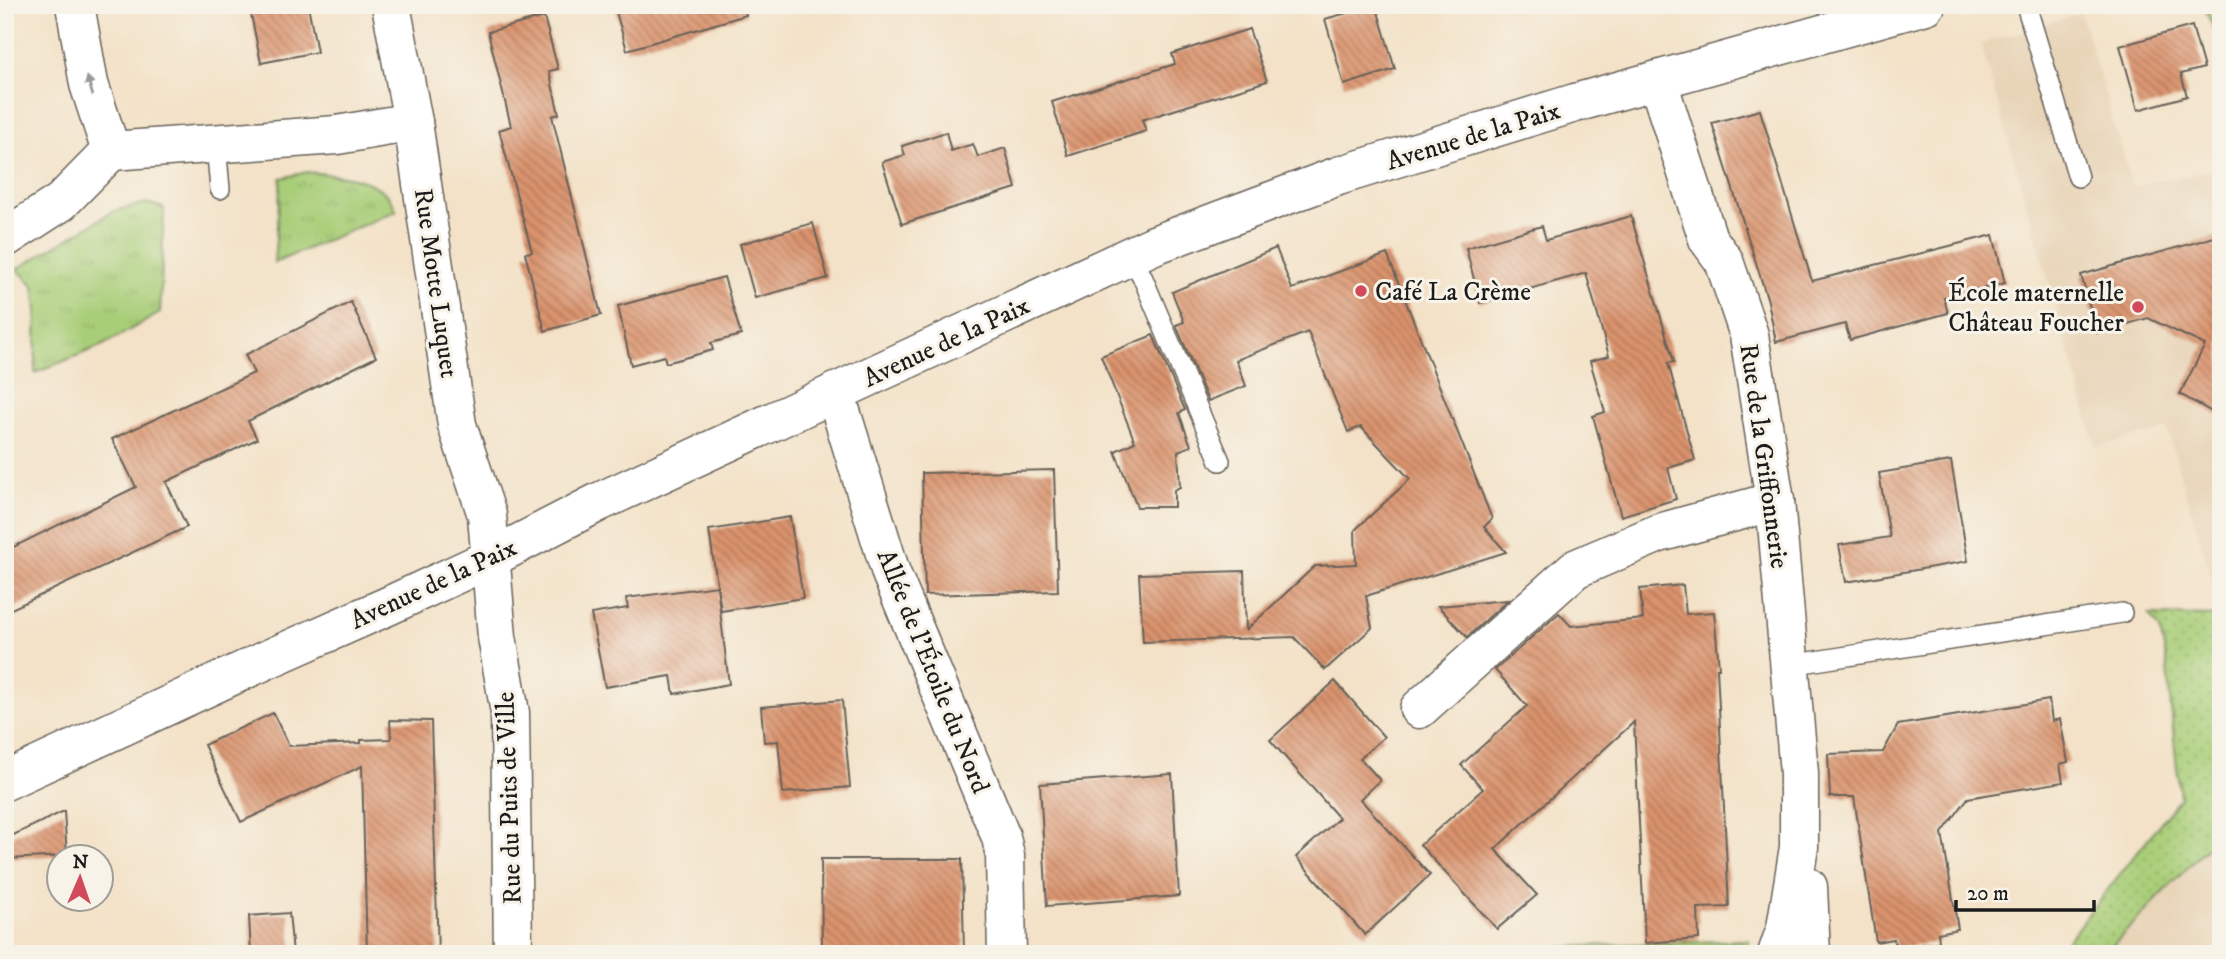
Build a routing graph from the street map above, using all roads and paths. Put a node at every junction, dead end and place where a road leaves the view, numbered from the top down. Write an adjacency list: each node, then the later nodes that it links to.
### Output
1 (75, 5): 8 (street, one-way to 1)
2 (391, 5): 6 (street, Rue Motte Luquet)
3 (1926, 5): 5 (street, Avenue de la Paix)
4 (2026, 5): 9 (lane)
5 (1658, 82): 12 (street, Avenue de la Paix); 15 (street, Rue de la Griffonnerie)
6 (413, 122): 7 (street); 16 (street, Rue Motte Luquet)
7 (216, 144): 8 (street); 10 (lane)
8 (111, 151): 11 (street)
9 (2078, 177)
10 (220, 189)
11 (5, 239)
12 (1131, 256): 13 (street, Avenue de la Paix); 14 (lane)
13 (835, 393): 16 (street, Avenue de la Paix); 23 (street, Allée de l'Étoile du Nord)
14 (1220, 461)
15 (1775, 501): 18 (street, Rue de la Griffonnerie); 19 (street)
16 (489, 559): 20 (street, Avenue de la Paix); 22 (street, Rue du Puits de Ville)
17 (2122, 612): 18 (lane)
18 (1790, 666): 21 (street, Rue de la Griffonnerie)
19 (1419, 709)
20 (5, 781)
21 (1799, 847): 24 (street, Rue de la Griffonnerie); 25 (street, Rue de la Griffonnerie)
22 (513, 954)
23 (1007, 954)
24 (1777, 954)
25 (1811, 954)

